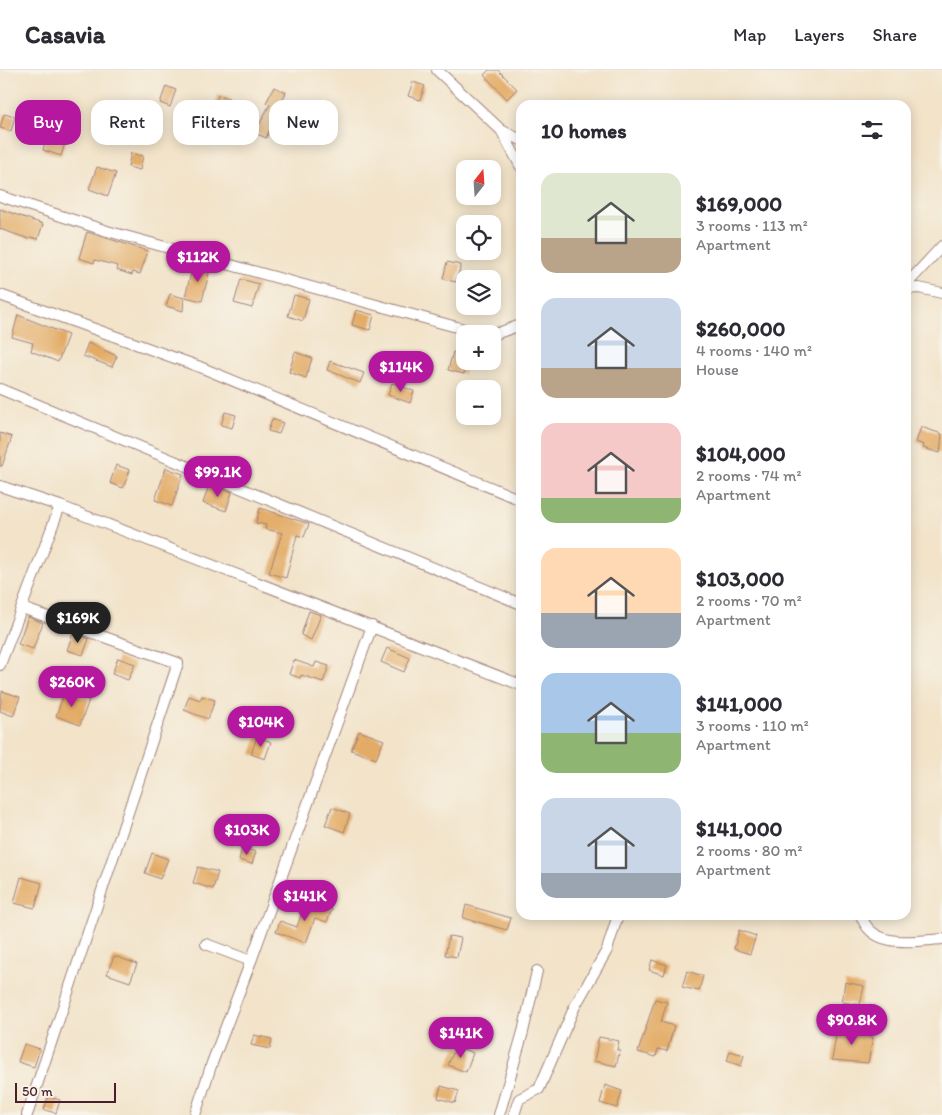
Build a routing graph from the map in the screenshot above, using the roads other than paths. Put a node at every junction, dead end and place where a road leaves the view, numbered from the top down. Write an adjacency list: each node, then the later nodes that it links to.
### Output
1 (436, 70): 2 (street)
2 (500, 130): 3 (street); 4 (street)
3 (516, 138)
4 (516, 159)
5 (0, 196): 11 (street)
6 (942, 246): 7 (street)
7 (911, 280)
8 (911, 289): 9 (street)
9 (942, 293)
10 (0, 295): 16 (street)
11 (456, 327)
12 (516, 327): 13 (street)
13 (501, 332)
14 (0, 389): 18 (street)
15 (0, 486): 17 (street)
16 (516, 498)
17 (60, 506): 19 (street); 20 (street)
18 (516, 602)
19 (22, 608): 21 (street); 29 (street)
20 (372, 626): 22 (street); 27 (street)
21 (0, 665)
22 (516, 683)
23 (616, 920): 32 (street)
24 (864, 920): 25 (street)
25 (942, 939)
26 (206, 944): 27 (street)
27 (251, 961): 30 (street)
28 (537, 971): 31 (street)
29 (27, 1115)
30 (194, 1115)
31 (499, 1115)
32 (514, 1115)

